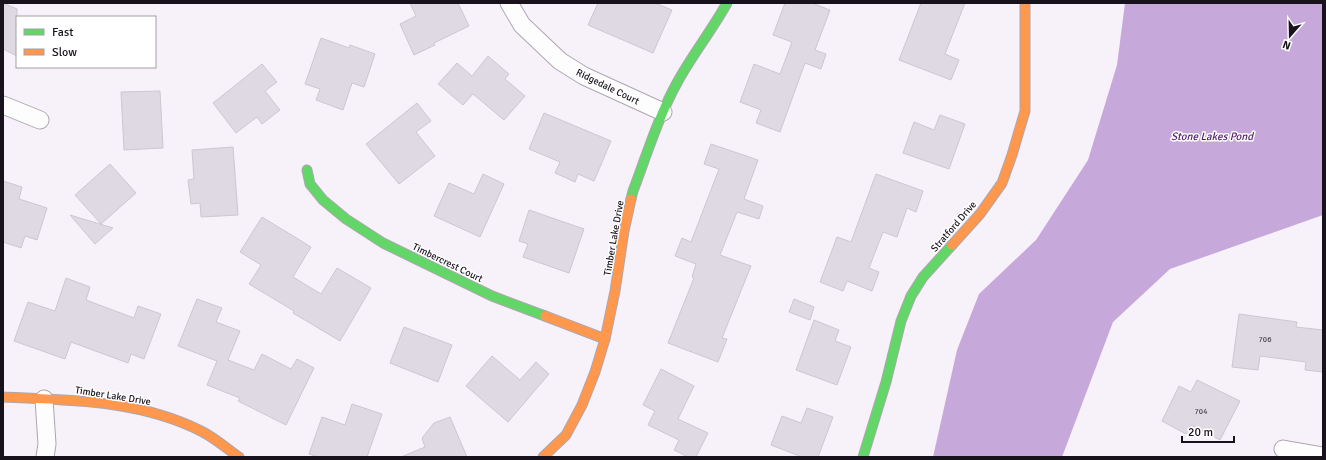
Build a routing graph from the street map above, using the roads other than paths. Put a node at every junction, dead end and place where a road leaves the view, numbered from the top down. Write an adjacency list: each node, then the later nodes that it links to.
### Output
1 (509, 3): 5 (street, Ridgedale Court)
2 (727, 3): 5 (street, Timber Lake Drive)
3 (1025, 3): 16 (street, Stratford Drive)
4 (3, 105): 6 (street)
5 (662, 112): 8 (street, Timber Lake Drive)
6 (40, 120)
7 (307, 170): 8 (street, Timbercrest Court)
8 (605, 339): 15 (street, Timber Lake Drive)
9 (3, 397): 10 (street, Timber Lake Drive)
10 (44, 399): 13 (street); 14 (street, Timber Lake Drive)
11 (1283, 449): 12 (street)
12 (1323, 456)
13 (45, 457)
14 (239, 457)
15 (544, 457)
16 (863, 457)

